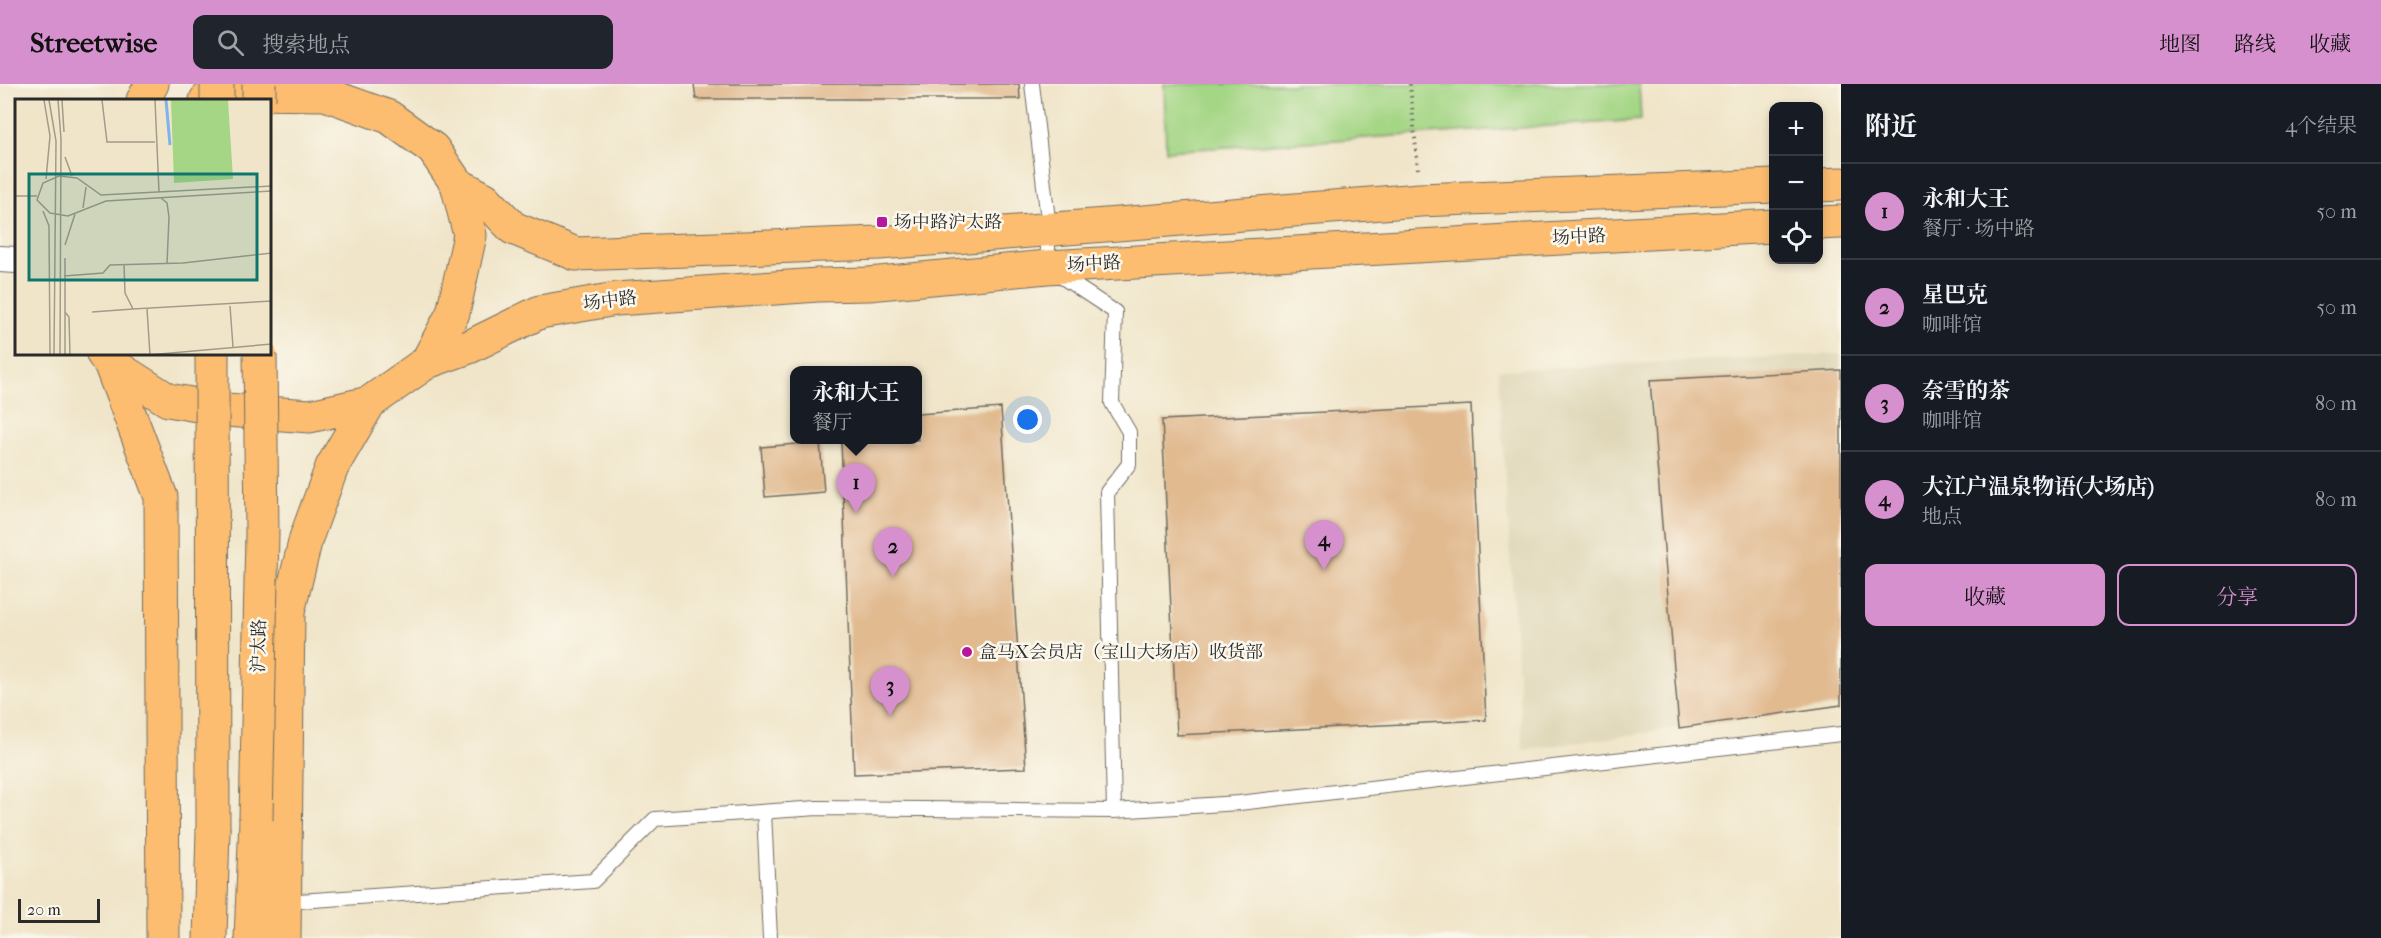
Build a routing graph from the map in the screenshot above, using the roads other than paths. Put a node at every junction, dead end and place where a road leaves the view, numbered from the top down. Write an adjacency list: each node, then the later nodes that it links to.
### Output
1 (152, 84): 4 (main road)
2 (1032, 84): 13 (lane)
3 (345, 94): 5 (main road, 场中路); 6 (main road, 场中路)
4 (144, 99)
5 (211, 99)
6 (457, 184): 13 (main road, 场中路); 20 (main road, 场中路)
7 (1823, 184): 8 (main road)
8 (1841, 184)
9 (1769, 186): 13 (main road, 场中路)
10 (1841, 222): 11 (main road)
11 (1823, 223)
12 (1769, 226): 16 (main road, 场中路)
13 (1049, 228): 16 (lane)
14 (0, 259): 15 (street)
15 (15, 260)
16 (1047, 267): 20 (main road, 场中路); 23 (lane)
17 (212, 356): 27 (main road, bridge)
18 (260, 356): 28 (main road, 沪太路, bridge)
19 (106, 359): 21 (main road, 场中路); 26 (main road)
20 (427, 362): 21 (main road, 场中路)
21 (369, 403): 25 (main road, 沪太路)
22 (1841, 734): 23 (lane)
23 (1114, 811): 24 (lane)
24 (764, 812): 25 (lane); 30 (lane)
25 (284, 902): 29 (main road, 沪太路)
26 (163, 938)
27 (210, 938)
28 (251, 938)
29 (284, 938)
30 (770, 938)

